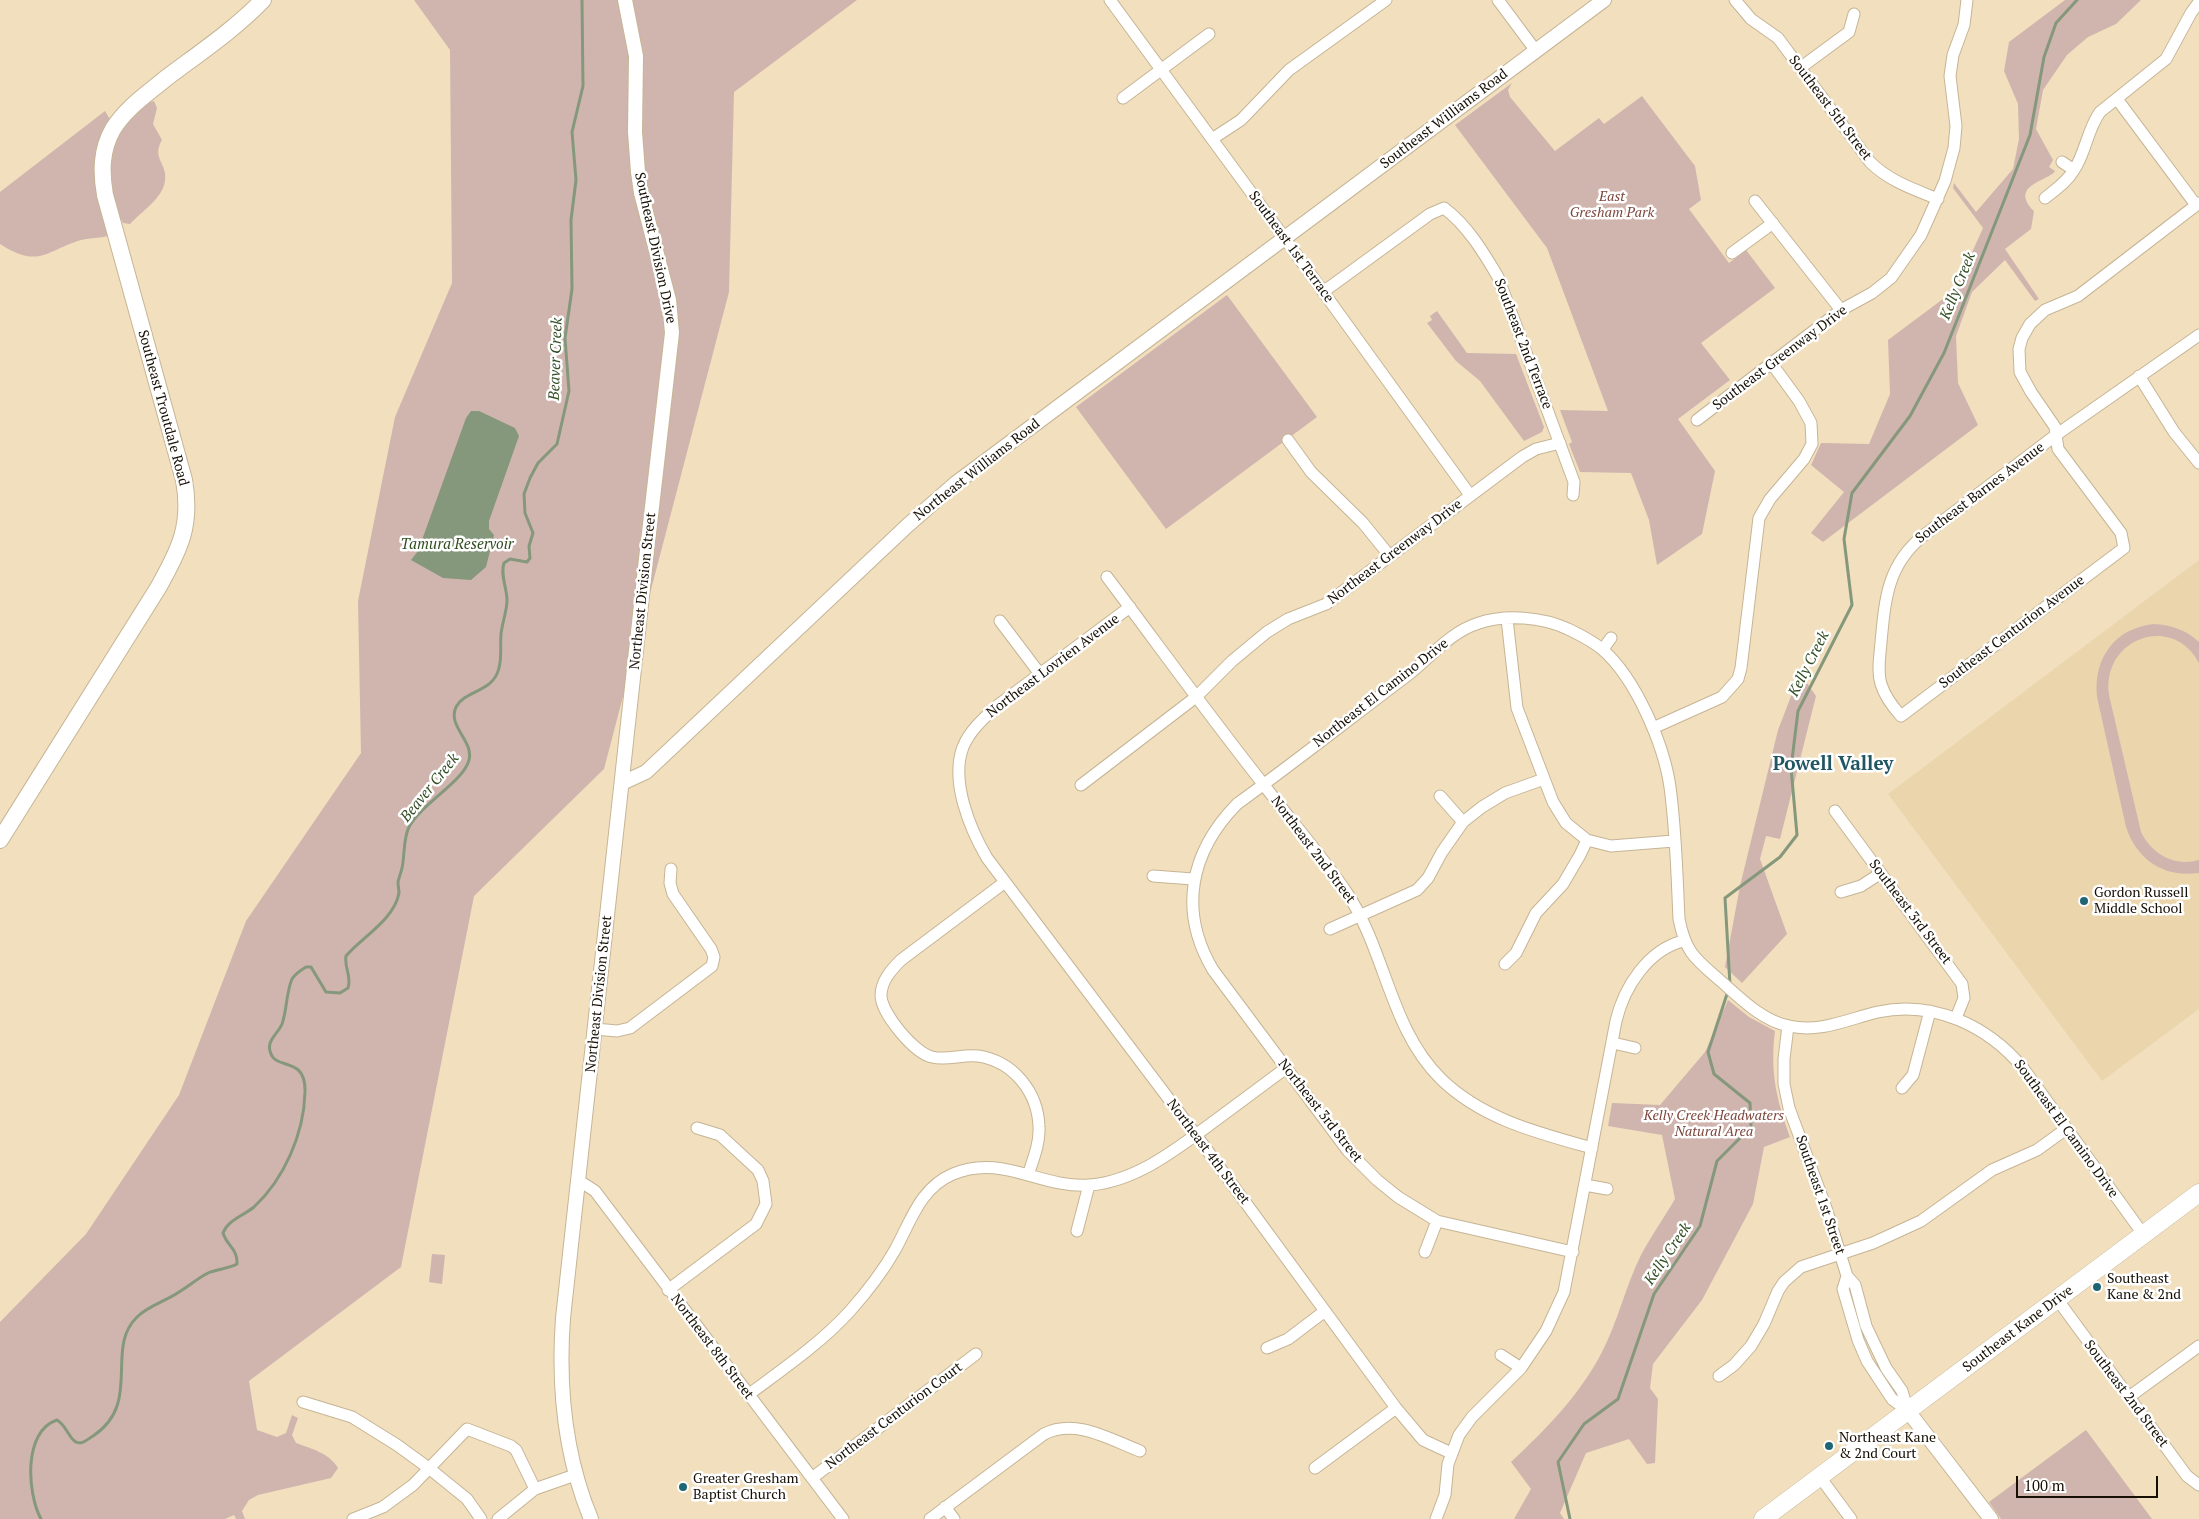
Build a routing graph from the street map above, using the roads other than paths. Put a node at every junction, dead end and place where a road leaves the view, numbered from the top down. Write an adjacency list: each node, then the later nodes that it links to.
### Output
1 (263, 0): 59 (main road, Southeast Troutdale Road)
2 (625, 0): 37 (street, Southeast Division Drive)
3 (1110, 0): 14 (street, Southeast 1st Terrace)
4 (1386, 0): 17 (street)
5 (1498, 0): 12 (street)
6 (1604, 0): 12 (street, Southeast Williams Road)
7 (1735, 0): 13 (street, Southeast 5th Street)
8 (1967, 0): 21 (street, Southeast Greenway Drive)
9 (2199, 2): 16 (street)
10 (1854, 14): 13 (street)
11 (1209, 34): 14 (street)
12 (1536, 50): 25 (street, Southeast Williams Road)
13 (1800, 68): 21 (street, Southeast 5th Street)
14 (1161, 70): 15 (street); 17 (street, Southeast 1st Terrace)
15 (1123, 98)
16 (2116, 98): 19 (street); 23 (street)
17 (1212, 139): 25 (street, Southeast 1st Terrace)
18 (2062, 162): 19 (street)
19 (2074, 170): 20 (street)
20 (2045, 198)
21 (1938, 199): 28 (street, Southeast Greenway Drive)
22 (1755, 201): 24 (street)
23 (2198, 204): 33 (street)
24 (1772, 223): 26 (street); 28 (street)
25 (1284, 239): 27 (street, Southeast 1st Terrace); 52 (street, Northeast Williams Road)
26 (1732, 253)
27 (1323, 292): 35 (street, Southeast 2nd Terrace); 38 (street, Southeast 1st Terrace)
28 (1842, 310): 30 (street, Southeast Greenway Drive)
29 (2199, 335): 31 (street, Southeast Barnes Avenue)
30 (1772, 364): 32 (street, Southeast Greenway Drive); 50 (street)
31 (2139, 376): 33 (street, Southeast Barnes Avenue); 36 (street)
32 (1697, 420)
33 (2056, 435): 49 (street, Southeast Barnes Avenue); 49 (street, Southeast Centurion Avenue)
34 (1288, 440): 40 (street)
35 (1560, 443): 38 (street, Northeast Greenway Drive); 39 (street, Southeast 2nd Terrace)
36 (2199, 463)
37 (657, 466): 52 (street, Northeast Division Street)
38 (1470, 495): 40 (street, Northeast Greenway Drive)
39 (1573, 495)
40 (1389, 555): 48 (street, Northeast Greenway Drive)
41 (1107, 577): 42 (street, Northeast 2nd Street)
42 (1130, 607): 47 (street, Northeast Lovrien Avenue); 48 (street, Northeast 2nd Street)
43 (1507, 619): 46 (street, Southeast El Camino Drive); 51 (street); 54 (street, Northeast El Camino Drive)
44 (1000, 621): 47 (street)
45 (1611, 638): 46 (street)
46 (1603, 649): 50 (street, Southeast El Camino Drive)
47 (1040, 674): 58 (street, Northeast Lovrien Avenue)
48 (1196, 697): 53 (street, Northeast Greenway Drive); 54 (street, Northeast 2nd Street)
49 (1901, 716)
50 (1653, 728): 61 (street, Southeast El Camino Drive)
51 (1544, 779): 57 (street); 60 (street)
52 (622, 783): 75 (street, Northeast Division Street)
53 (1081, 785)
54 (1264, 785): 65 (street, Northeast 3rd Street); 68 (street, Northeast 2nd Street)
55 (1440, 796): 57 (street)
56 (1834, 811): 63 (street, Southeast 3rd Street)
57 (1463, 822): 68 (street)
58 (976, 839): 66 (street, Northeast 4th Street)
59 (0, 840)
60 (1587, 840): 61 (street); 71 (street)
61 (1674, 842): 70 (street, Southeast El Camino Drive)
62 (672, 870): 75 (street)
63 (1881, 873): 67 (street); 73 (street, Southeast 3rd Street)
64 (1153, 876): 65 (street)
65 (1193, 879): 78 (street, Northeast 3rd Street)
66 (1005, 882): 82 (street, Northeast 4th Street); 84 (street)
67 (1841, 892)
68 (1360, 914): 69 (street); 83 (street, Northeast 2nd Street)
69 (1330, 928)
70 (1683, 941): 74 (street, Southeast El Camino Drive); 76 (street)
71 (1505, 964)
72 (1930, 1011): 73 (street, Southeast El Camino Drive); 74 (street, Southeast El Camino Drive); 79 (street)
73 (1956, 1018): 81 (street, Southeast El Camino Drive)
74 (1788, 1026): 95 (street, Southeast 1st Street)
75 (595, 1029): 85 (street, Northeast Division Street)
76 (1613, 1043): 77 (street); 83 (street)
77 (1635, 1048)
78 (1286, 1068): 82 (street); 90 (street, Northeast 3rd Street)
79 (1902, 1088)
80 (697, 1128): 96 (street)
81 (2066, 1129): 92 (street, Southeast El Camino Drive); 95 (street)
82 (1196, 1135): 86 (street); 98 (street, Northeast 4th Street)
83 (1592, 1148): 87 (street)
84 (1028, 1175): 86 (street); 105 (street)
85 (578, 1180): 96 (street, Northeast 8th Street); 114 (street, Northeast Division Street)
86 (1090, 1185): 91 (street)
87 (1584, 1185): 88 (street); 94 (street)
88 (1607, 1189)
89 (2199, 1193): 92 (main road, Southeast Kane Drive)
90 (1437, 1221): 93 (street); 94 (street, Northeast 3rd Street)
91 (1077, 1231)
92 (2143, 1234): 97 (main road, Southeast Kane Drive)
93 (1425, 1252)
94 (1573, 1252): 103 (street)
95 (1840, 1253): 104 (street); 109 (street, Southeast 1st Street)
96 (668, 1290): 105 (street, Northeast 8th Street)
97 (2057, 1300): 106 (street, Southeast 2nd Street); 109 (main road, Southeast Kane Drive)
98 (1325, 1311): 100 (street); 108 (street, Northeast 4th Street)
99 (2199, 1346): 106 (street)
100 (1267, 1348)
101 (976, 1354): 116 (street, Northeast Centurion Court)
102 (1501, 1355): 103 (street)
103 (1521, 1368): 111 (street)
104 (1719, 1376)
105 (748, 1395): 116 (street, Northeast 8th Street)
106 (2129, 1397): 117 (street, Southeast 2nd Street)
107 (303, 1402): 113 (street)
108 (1396, 1408): 111 (street, Northeast 4th Street); 112 (street)
109 (1908, 1411): 115 (main road, Southeast Kane Drive); 130 (street, Southeast 1st Street)
110 (1140, 1451): 119 (street)
111 (1451, 1453): 127 (street)
112 (1315, 1468)
113 (430, 1469): 118 (street); 120 (street); 121 (street)
114 (575, 1475): 118 (street); 123 (street, Northeast Division Street)
115 (1820, 1477): 128 (main road, Southeast Kane Drive); 129 (street)
116 (812, 1478): 124 (street, Northeast 8th Street)
117 (2199, 1485)
118 (535, 1489): 122 (street)
119 (945, 1508): 125 (street); 126 (street)
120 (353, 1519)
121 (481, 1519)
122 (498, 1519)
123 (591, 1519)
124 (842, 1519)
125 (930, 1519)
126 (954, 1519)
127 (1436, 1519)
128 (1763, 1519)
129 (1851, 1519)
130 (1991, 1519)

